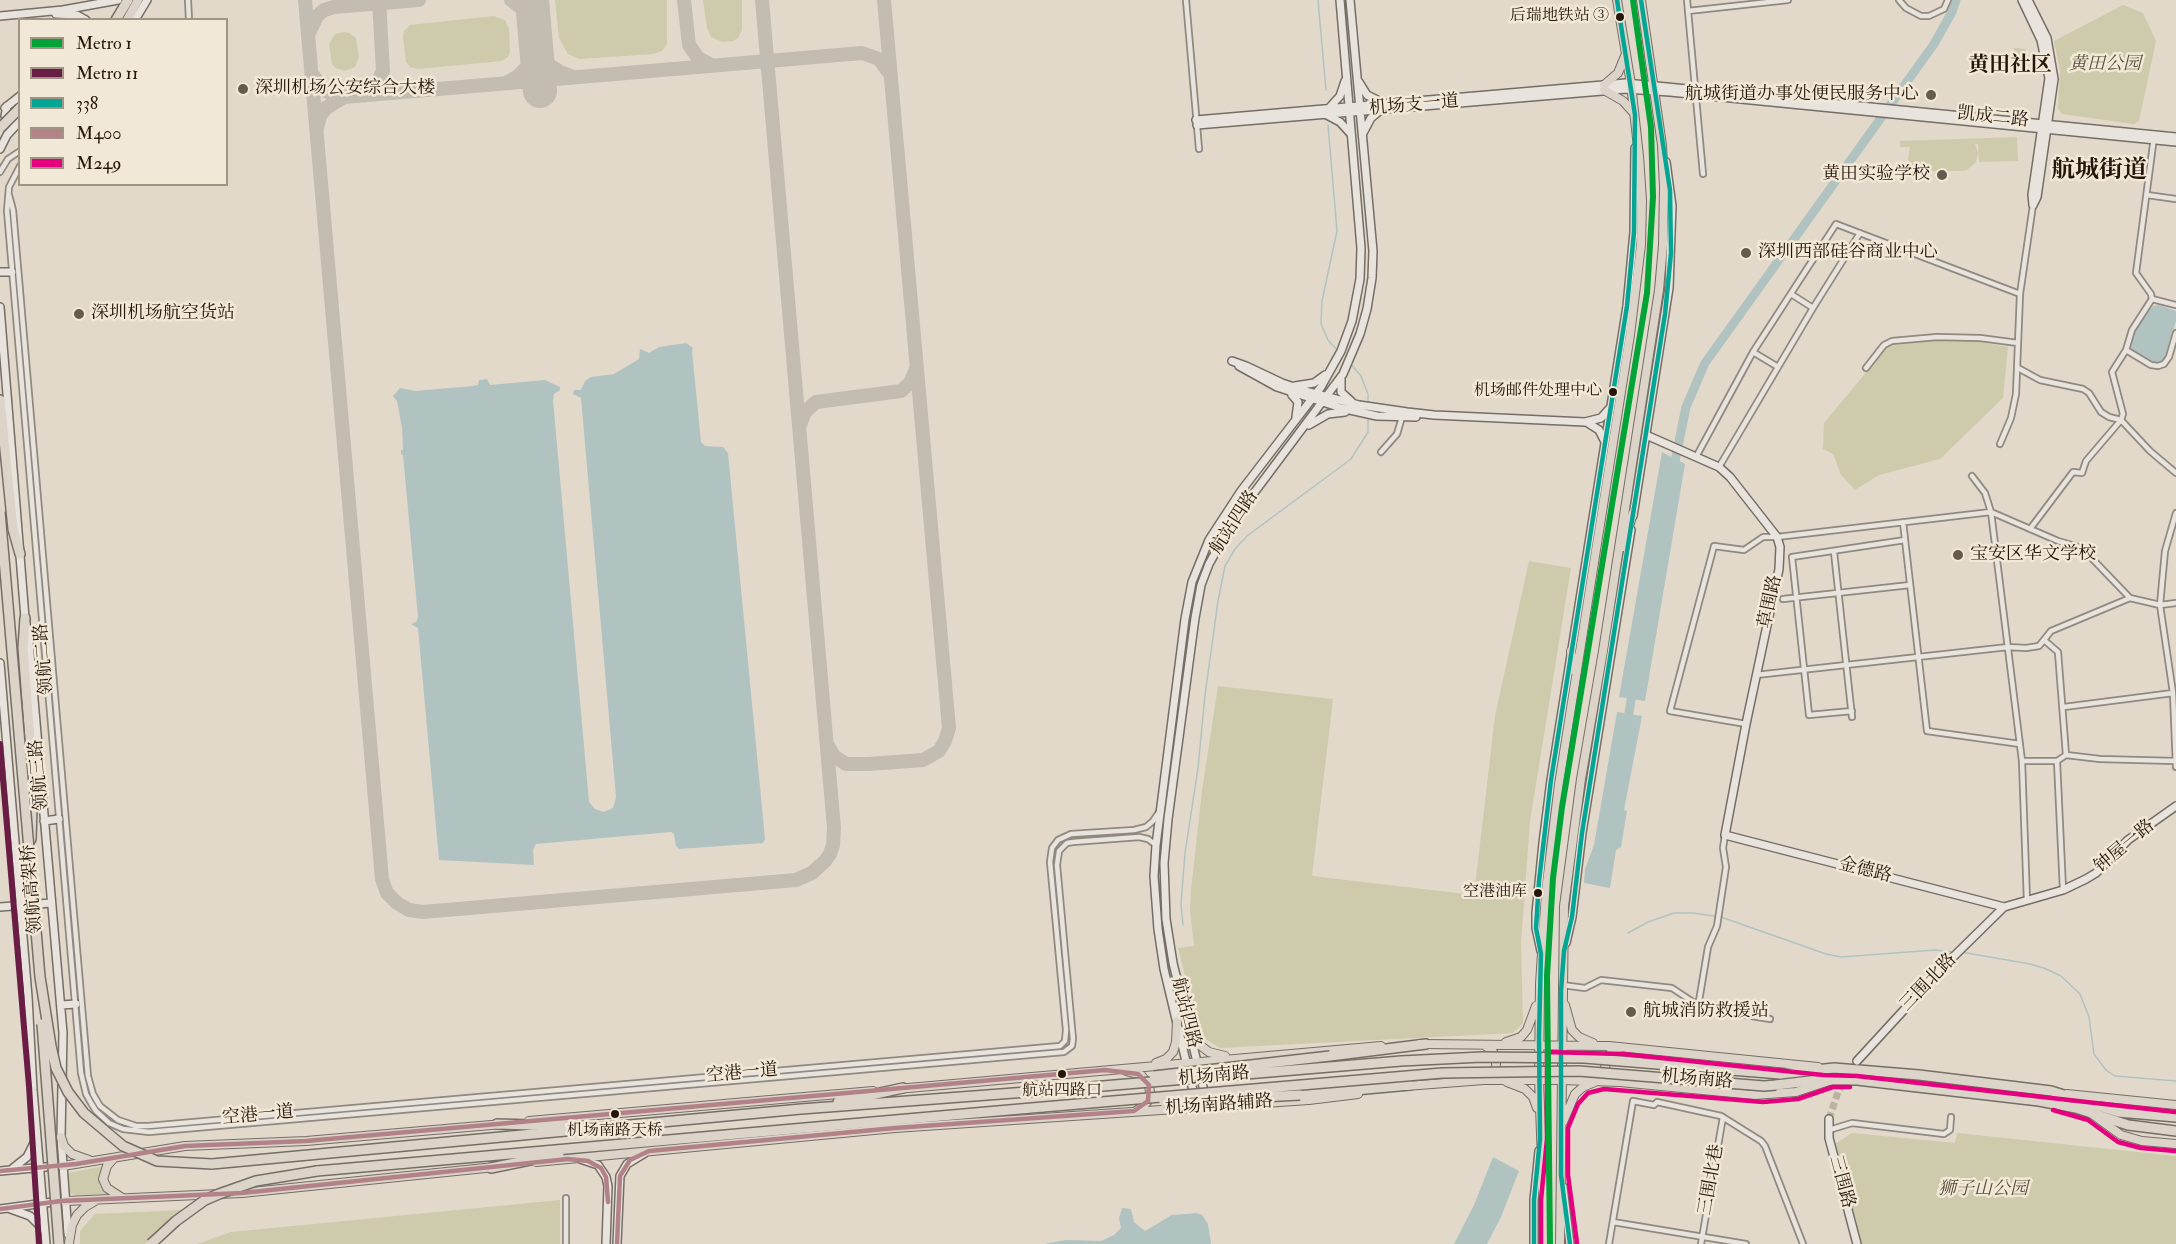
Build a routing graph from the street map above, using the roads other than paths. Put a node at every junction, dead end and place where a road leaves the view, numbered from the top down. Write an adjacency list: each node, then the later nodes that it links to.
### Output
1 (118, 0): 18 (street)
2 (128, 0): 21 (highway)
3 (138, 0): 22 (main road)
4 (147, 0): 23 (street)
5 (188, 0): 24 (street)
6 (1186, 0): 42 (street)
7 (1340, 0): 26 (street, 航站四路)
8 (1350, 0): 27 (street, 航站四路)
9 (1617, 0): 25 (main road)
10 (1641, 0): 30 (main road)
11 (1687, 0): 17 (street)
12 (1788, 0): 17 (street)
13 (1899, 0): 14 (street)
14 (1948, 0)
15 (2022, 0): 44 (street)
16 (2028, 0): 44 (street)
17 (1688, 11): 31 (street)
18 (42, 12): 19 (street); 20 (street)
19 (0, 16)
20 (82, 18)
21 (117, 18)
22 (128, 18)
23 (136, 18)
24 (189, 18)
25 (1625, 52): 28 (main road); 29 (main road)
26 (1347, 76): 36 (street, 航站四路); 38 (street)
27 (1357, 77): 34 (street); 35 (street, 航站四路)
28 (1631, 86): 29 (street, 机场支一道); 30 (street, 凯成二路); 40 (main road)
29 (1604, 88): 34 (street, 机场支一道); 40 (main road)
30 (1655, 88): 31 (street, 凯成二路); 51 (main road)
31 (1697, 92): 44 (street, 凯成二路); 57 (street)
32 (18, 98): 33 (street)
33 (7, 106): 39 (street); 41 (street)
34 (1384, 106): 35 (street, 机场支一道); 47 (street)
35 (1360, 108): 36 (street, 机场支一道); 47 (street, 航站四路)
36 (1350, 109): 38 (street, 机场支一道); 46 (street, 航站四路)
37 (18, 110): 45 (highway, bridge)
38 (1326, 111): 42 (street, 机场支一道); 46 (street)
39 (0, 113)
40 (1634, 114): 85 (street); 129 (main road)
41 (18, 121)
42 (1197, 122): 53 (street)
43 (18, 123): 52 (street)
44 (2046, 127): 48 (street, 凯成二路); 61 (street)
45 (0, 128)
46 (1352, 135): 75 (street, 航站四路)
47 (1362, 135): 79 (street, 航站四路)
48 (2154, 137): 49 (street, 凯成二路); 50 (street, 凯成二路); 59 (street)
49 (2176, 137)
50 (2176, 142)
51 (1662, 145): 94 (street); 112 (main road)
52 (0, 148)
53 (1199, 149)
54 (18, 152): 56 (street)
55 (18, 169): 58 (street, 领航二路)
56 (0, 172)
57 (1703, 174)
58 (8, 192): 64 (street, 领航二路); 194 (street, 领航二路)
59 (2147, 195): 60 (street); 67 (street)
60 (2176, 199)
61 (2033, 205): 66 (street)
62 (1860, 233): 65 (street); 66 (street); 70 (street)
63 (0, 272): 64 (street)
64 (12, 272): 141 (street, 领航二路)
65 (1791, 294): 70 (street); 74 (street)
66 (2020, 294): 72 (street)
67 (2152, 299): 68 (street); 73 (street)
68 (2176, 305)
69 (0, 307): 111 (street, 领航三路)
70 (1813, 308): 76 (street)
71 (2176, 333): 73 (street)
72 (2019, 343): 77 (street); 78 (street)
73 (2126, 350): 90 (street)
74 (1753, 352): 76 (street); 98 (street)
75 (1333, 366): 80 (street); 81 (street, 航站四路)
76 (1778, 367): 99 (street)
77 (1866, 368)
78 (2018, 368): 90 (street); 96 (street)
79 (1343, 374): 83 (street, 航站四路); 84 (street)
80 (1289, 389): 80 (street); 81 (street); 92 (street)
81 (1314, 397): 83 (street); 92 (street, 航站四路)
82 (0, 400): 111 (highway)
83 (1325, 400): 84 (street); 86 (street); 93 (street, 航站四路)
84 (1359, 405): 87 (street)
85 (1611, 405): 91 (street); 95 (street)
86 (1354, 412): 87 (street); 93 (street)
87 (1389, 413): 88 (street); 89 (street)
88 (1434, 415): 89 (street); 91 (street)
89 (1402, 417): 97 (street)
90 (2121, 420): 100 (street); 107 (street)
91 (1585, 422): 95 (street)
92 (1290, 428): 140 (street, 航站四路)
93 (1302, 429): 161 (street, 航站四路)
94 (1646, 435): 98 (street); 104 (street)
95 (1605, 442): 123 (street)
96 (2000, 444)
97 (1381, 452)
98 (1696, 458): 99 (street)
99 (1719, 467): 108 (street)
100 (2176, 473)
101 (1972, 476): 103 (street)
102 (0, 512): 145 (highway, 领航高架桥, bridge)
103 (1991, 512): 106 (street); 107 (street); 122 (street)
104 (1633, 513): 112 (main road); 152 (street)
105 (2176, 513): 119 (street)
106 (1903, 522): 108 (street); 109 (street)
107 (2030, 529): 116 (street)
108 (1777, 537): 128 (street, 草围路); 132 (street)
109 (1905, 540): 110 (street); 113 (street)
110 (1834, 552): 114 (street); 115 (street)
111 (20, 554): 120 (street, 领航三路)
112 (1615, 572): 152 (main road)
113 (1910, 585): 114 (street); 124 (street)
114 (1838, 593): 115 (street); 126 (street)
115 (1796, 598): 117 (street); 127 (street)
116 (2130, 598): 119 (street); 121 (street)
117 (1783, 599)
118 (2176, 603): 119 (street)
119 (2160, 604): 130 (street)
120 (25, 618): 142 (street, 领航三路); 145 (highway, bridge)
121 (2044, 640): 122 (street); 131 (street)
122 (2008, 647): 124 (street); 133 (street)
123 (1571, 651): 129 (main road); 153 (street)
124 (1919, 657): 126 (street); 133 (street)
125 (0, 663): 149 (street, 领航三路)
126 (1846, 665): 127 (street); 127 (street)
127 (1804, 670): 128 (street)
128 (1756, 675): 132 (street, 草围路)
129 (1575, 682): 153 (main road)
130 (2173, 693): 131 (street); 137 (street)
131 (2064, 707): 134 (street)
132 (1746, 724): 143 (street, 草围路)
133 (2020, 744): 135 (street)
134 (2066, 755): 136 (street); 137 (street)
135 (2022, 761): 136 (street); 147 (street)
136 (2057, 761): 146 (street)
137 (2175, 761): 138 (street)
138 (2176, 767)
139 (2176, 806): 146 (street, 钟屋一路)
140 (1160, 809): 144 (street, 航站四路); 194 (street, 空港一道)
141 (59, 819): 142 (street); 157 (street, 领航二路)
142 (44, 821): 148 (street, 领航三路)
143 (1725, 835): 150 (street, 金德路); 159 (street)
144 (1156, 845): 162 (street, 航站四路); 200 (street, 空港一道)
145 (31, 856): 154 (highway, 领航高架桥, bridge)
146 (2063, 890): 147 (street, 钟屋一路)
147 (2027, 901): 150 (street, 钟屋一路)
148 (51, 903): 149 (street); 158 (street, 领航三路)
149 (21, 906): 151 (street); 207 (street, 领航三路)
150 (2004, 907): 171 (street, 三围北路)
151 (0, 908)
152 (1564, 951): 155 (main road)
153 (1541, 954): 156 (main road)
154 (40, 977): 216 (highway, 领航高架桥, bridge); 235 (highway, bridge)
155 (1562, 988): 159 (street); 167 (main road); 168 (main road)
156 (1540, 993): 165 (main road); 166 (main road)
157 (76, 1004): 158 (street); 200 (street, 领航二路)
158 (61, 1005): 208 (street, 领航三路)
159 (1698, 1007): 160 (street)
160 (1770, 1019)
161 (1186, 1020): 170 (main road); 172 (street, 航站四路)
162 (1177, 1021): 173 (street, 航站四路); 174 (main road)
163 (1426, 1044): 164 (main road); 170 (main road); 186 (highway, bridge)
164 (1480, 1044): 165 (main road); 180 (main road)
165 (1498, 1044): 166 (main road)
166 (1539, 1044): 167 (main road); 178 (main road)
167 (1561, 1045): 168 (main road); 181 (main road)
168 (1609, 1046): 169 (main road)
169 (1624, 1047): 175 (main road); 183 (main road)
170 (1242, 1057): 172 (main road)
171 (1857, 1061)
172 (1197, 1062): 173 (main road); 190 (street, 航站四路)
173 (1187, 1063): 174 (main road); 191 (street, 航站四路)
174 (1137, 1068): 176 (main road)
175 (1824, 1068): 186 (highway, 机场南路, bridge); 187 (highway, 机场南路)
176 (1105, 1070): 185 (main road); 193 (main road)
177 (1494, 1079): 178 (main road, 机场南路辅路); 180 (main road, 机场南路辅路); 196 (main road)
178 (1539, 1079): 181 (main road, 机场南路辅路); 196 (main road)
179 (1832, 1079): 183 (main road, 机场南路辅路); 188 (highway, 机场南路, bridge); 195 (highway, 机场南路)
180 (1484, 1080): 184 (main road, 机场南路辅路)
181 (1561, 1080): 182 (main road, 机场南路辅路); 203 (main road)
182 (1604, 1081): 183 (main road, 机场南路辅路); 203 (main road)
183 (1620, 1082)
184 (1410, 1085): 188 (highway, bridge); 190 (main road, 机场南路辅路)
185 (903, 1088): 192 (highway); 202 (main road)
186 (1067, 1089): 192 (highway, 机场南路)
187 (2062, 1093): 189 (main road); 199 (highway, 机场南路)
188 (1068, 1104): 211 (highway, 机场南路, bridge)
189 (2176, 1105)
190 (1207, 1106): 191 (main road, 机场南路辅路)
191 (1197, 1107): 193 (main road, 机场南路辅路)
192 (801, 1109): 204 (highway, 机场南路)
193 (1134, 1111): 212 (main road, 机场南路辅路)
194 (105, 1112)
195 (2091, 1113): 206 (highway, 机场南路); 210 (main road)
196 (1540, 1117): 209 (main road)
197 (1723, 1117): 231 (street); 233 (street, 三围北巷); 247 (street)
198 (1951, 1117): 205 (street)
199 (2176, 1117)
200 (104, 1119)
201 (1830, 1119): 205 (street, 三围路)
202 (497, 1124): 204 (highway); 213 (main road)
203 (1561, 1126): 222 (main road)
204 (608, 1127): 216 (highway, 机场南路)
205 (1828, 1130): 248 (street, 三围路)
206 (2176, 1131)
207 (37, 1137): 218 (street, 领航三路); 220 (street)
208 (61, 1137): 215 (main road); 217 (street, 领航三路)
209 (1540, 1139): 240 (street); 241 (main road)
210 (2176, 1144)
211 (611, 1145): 219 (highway); 236 (highway, 机场南路, bridge)
212 (659, 1150): 214 (main road, 机场南路辅路); 223 (street)
213 (115, 1157): 215 (main road); 225 (main road)
214 (568, 1159): 219 (main road, 机场南路辅路); 224 (street)
215 (93, 1161): 217 (main road)
216 (212, 1164)
217 (63, 1166): 218 (street); 228 (street, 领航三路)
218 (40, 1168): 220 (street); 229 (street, 领航三路)
219 (491, 1168): 225 (main road, 机场南路辅路)
220 (8, 1170): 221 (street)
221 (0, 1171)
222 (1561, 1175): 242 (main road); 243 (street)
223 (619, 1185): 224 (street); 239 (street)
224 (608, 1186): 238 (street)
225 (124, 1198): 227 (main road, 机场南路辅路)
226 (566, 1198): 237 (street)
227 (101, 1199): 228 (main road, 机场南路辅路); 235 (main road)
228 (66, 1201): 229 (street); 235 (street, 领航三路)
229 (43, 1202): 230 (street); 232 (street, 领航三路)
230 (3, 1208): 232 (street)
231 (1613, 1222): 233 (street); 244 (street)
232 (45, 1232): 234 (street, 领航三路)
233 (1702, 1237): 245 (street, 三围北巷); 246 (street)
234 (46, 1244)
235 (66, 1244)
236 (151, 1244)
237 (566, 1244)
238 (606, 1244)
239 (617, 1244)
240 (1534, 1244)
241 (1545, 1244)
242 (1560, 1244)
243 (1570, 1244)
244 (1609, 1244)
245 (1701, 1244)
246 (1746, 1244)
247 (1803, 1244)
248 (1857, 1244)

